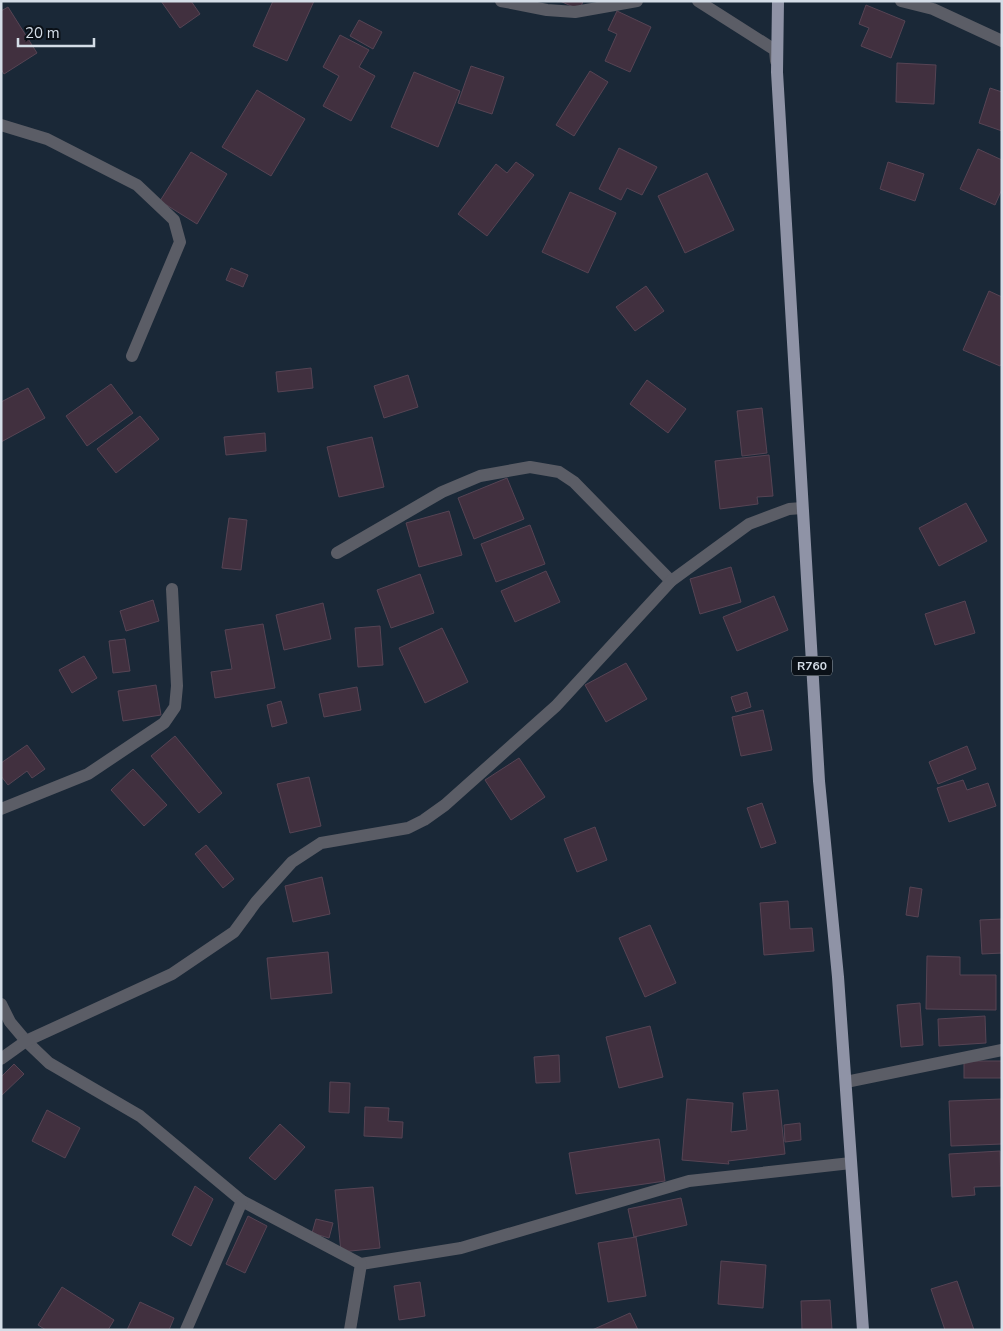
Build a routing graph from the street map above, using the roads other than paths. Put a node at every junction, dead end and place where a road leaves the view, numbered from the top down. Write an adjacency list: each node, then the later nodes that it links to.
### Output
1 (501, 1): 2 (street)
2 (637, 1)
3 (698, 1): 7 (street)
4 (778, 1): 7 (main road, R760)
5 (901, 1): 6 (street)
6 (999, 38)
7 (777, 72): 10 (main road, R760)
8 (1, 125): 9 (street)
9 (132, 356)
10 (802, 508): 12 (street); 19 (main road, R760)
11 (337, 554): 12 (street)
12 (671, 581): 16 (street)
13 (172, 589): 14 (street)
14 (1, 810)
15 (1, 1004): 16 (street)
16 (26, 1041): 18 (street); 21 (street)
17 (1002, 1050): 19 (street)
18 (1, 1059)
19 (846, 1082): 20 (main road, R760)
20 (851, 1163): 22 (street); 25 (main road, R760)
21 (242, 1201): 22 (street); 23 (street)
22 (361, 1264): 24 (street)
23 (186, 1330)
24 (350, 1330)
25 (863, 1330)

